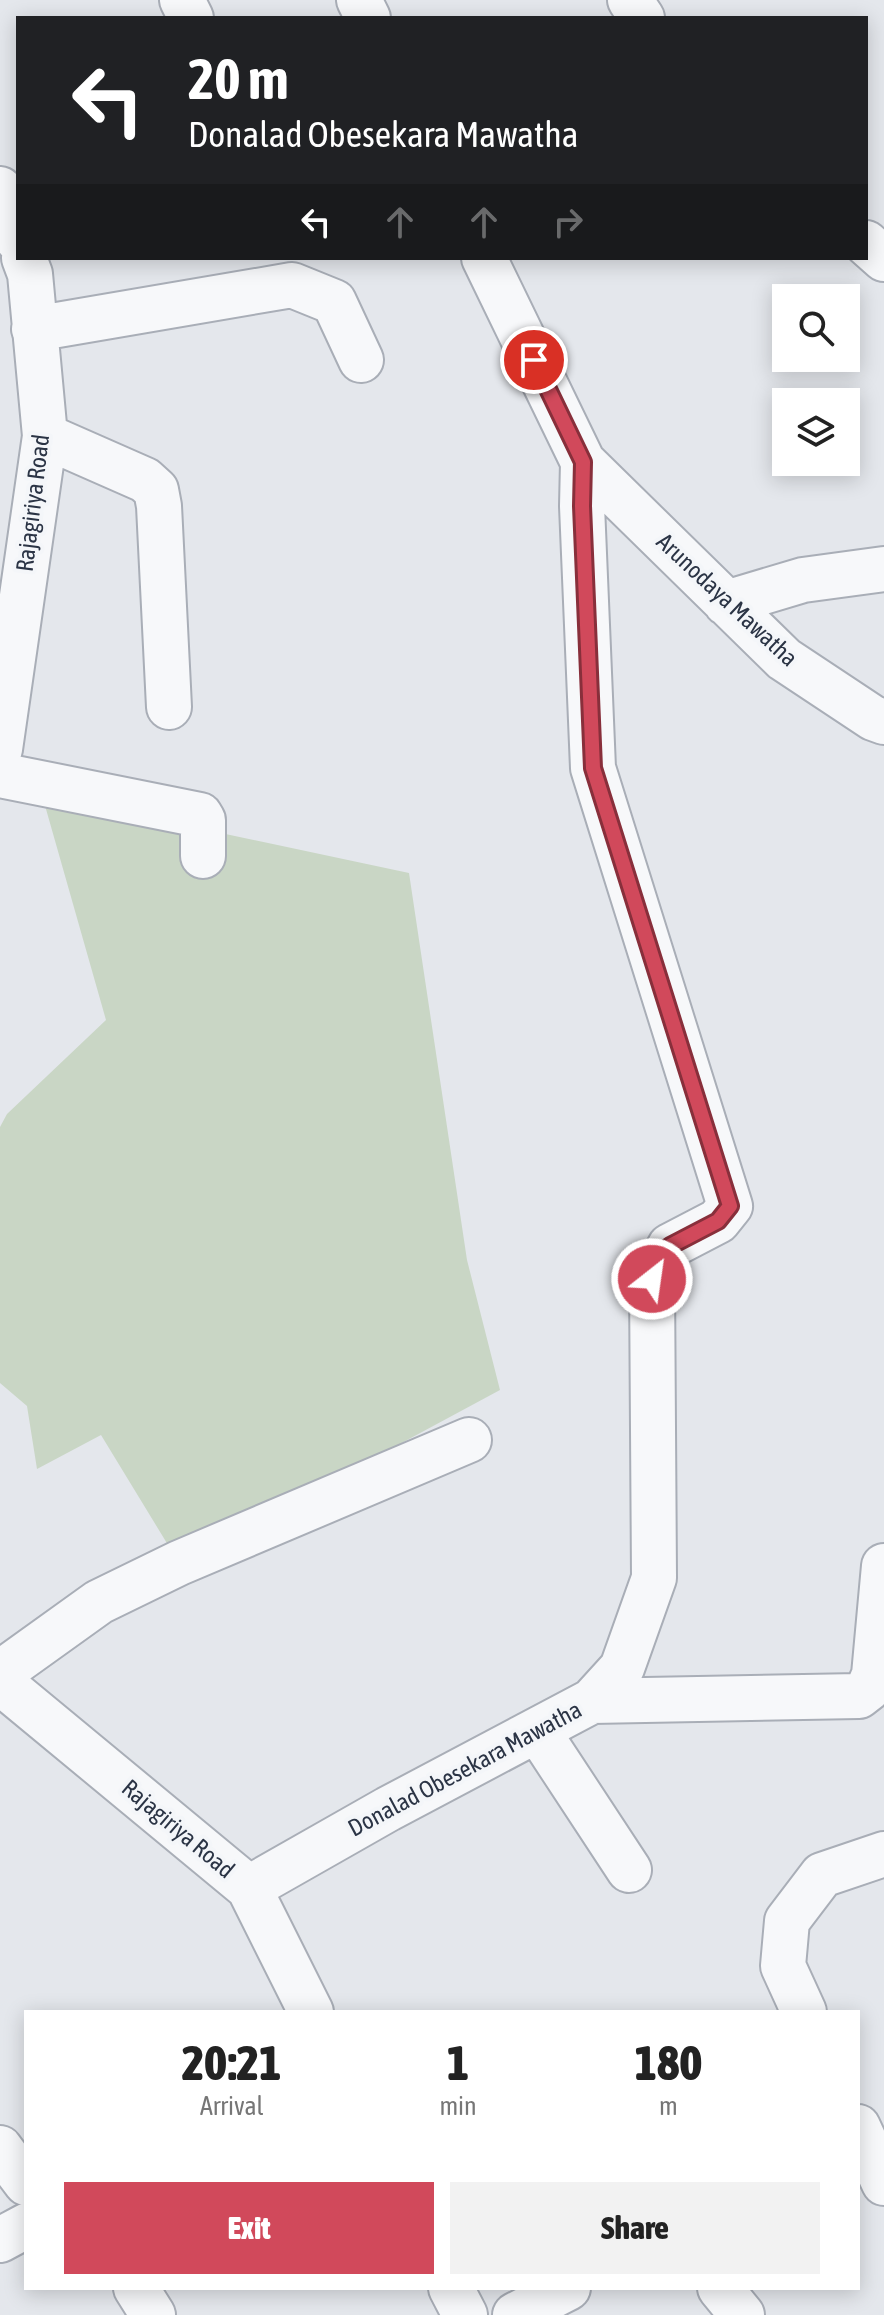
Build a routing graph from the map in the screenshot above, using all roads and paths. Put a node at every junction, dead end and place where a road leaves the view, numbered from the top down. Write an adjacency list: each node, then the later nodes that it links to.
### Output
1 (0, 189): 2 (street)
2 (16, 234)
3 (868, 245): 4 (street)
4 (884, 259)
5 (25, 260): 7 (street, Rajagiriya Road)
6 (485, 260): 10 (street, Donalad Obesekara Mawatha)
7 (34, 329): 8 (street); 9 (street, Rajagiriya Road)
8 (361, 360)
9 (45, 436): 13 (street); 15 (street, Rajagiriya Road)
10 (583, 462): 12 (street, Arunodaya Mawatha); 22 (street, Donalad Obesekara Mawatha)
11 (884, 569): 12 (street)
12 (726, 603): 14 (street, Arunodaya Mawatha)
13 (169, 707)
14 (884, 722)
15 (0, 749)
16 (0, 775): 17 (street)
17 (203, 856)
18 (469, 1440): 20 (street)
19 (884, 1566): 22 (street)
20 (0, 1673)
21 (0, 1682): 26 (street, Rajagiriya Road)
22 (592, 1701): 23 (street, Donalad Obesekara Mawatha)
23 (537, 1730): 25 (street); 26 (street, Donalad Obesekara Mawatha)
24 (884, 1854): 28 (street)
25 (629, 1870)
26 (249, 1888): 27 (street, Rajagiriya Road)
27 (310, 2010)
28 (803, 2010)
29 (860, 2131): 32 (street)
30 (0, 2148): 31 (street)
31 (24, 2180)
32 (884, 2183)
33 (24, 2227): 34 (street)
34 (0, 2240)
35 (137, 2290): 39 (street)
36 (452, 2290): 40 (street)
37 (564, 2290): 41 (street)
38 (722, 2290): 42 (street)
39 (153, 2315)
40 (465, 2315)
41 (515, 2315)
42 (742, 2315)

